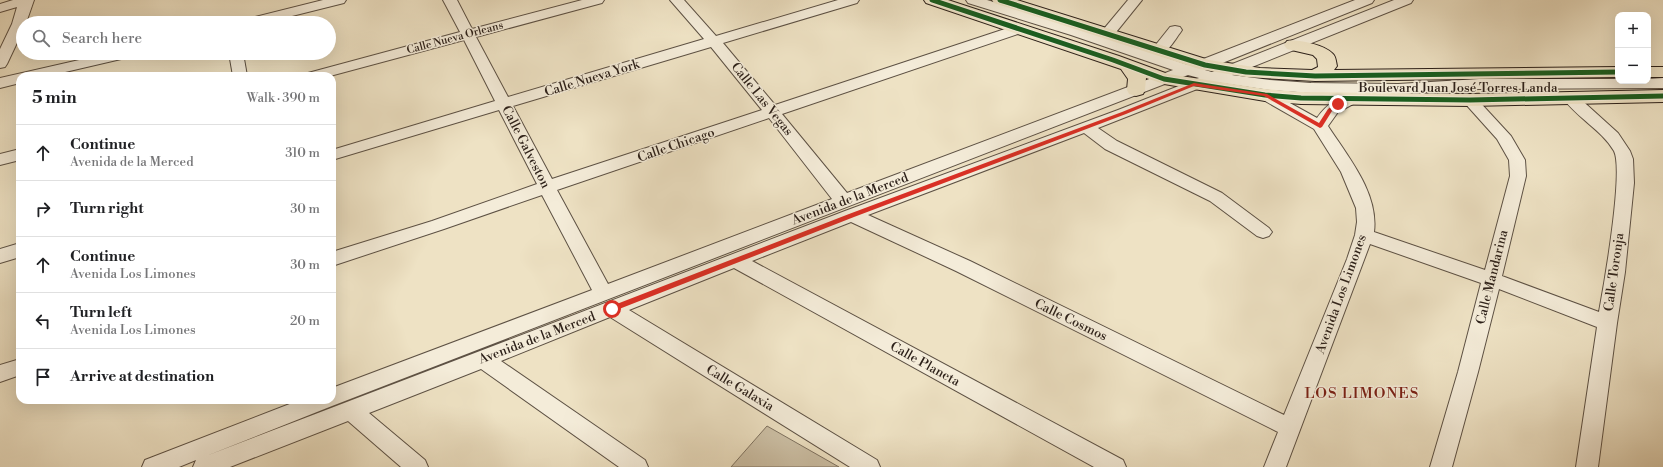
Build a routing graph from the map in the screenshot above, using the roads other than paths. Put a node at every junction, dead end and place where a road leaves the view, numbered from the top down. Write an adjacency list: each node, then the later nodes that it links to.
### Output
1 (26, 0): 13 (street); 15 (street)
2 (339, 0): 16 (street)
3 (450, 0): 21 (street, Calle Galveston)
4 (597, 0): 21 (street, Calle Nueva Orleans)
5 (678, 0): 22 (street, Calle Las Vegas)
6 (852, 0): 22 (street, Calle Nueva York)
7 (932, 0): 17 (main road, Boulevard Juan José Torres Landa)
8 (973, 0): 37 (street)
9 (1000, 0): 20 (main road, Boulevard Juan José Torres Landa)
10 (1135, 0): 20 (street)
11 (1406, 0): 14 (street, Avenida de la Merced)
12 (1358, 1): 14 (street); 29 (street, Avenida de la Merced)
13 (0, 8)
14 (1376, 11): 23 (street, Avenida de la Merced)
15 (21, 16)
16 (276, 16)
17 (1019, 29): 28 (main road, Boulevard Juan José Torres Landa); 49 (street, Calle Chicago)
18 (16, 30): 27 (street)
19 (1175, 30): 24 (street)
20 (1108, 34): 24 (main road, Boulevard Juan José Torres Landa)
21 (468, 35): 32 (street, Calle Nueva Orleans); 48 (street, Calle Galveston)
22 (714, 41): 48 (street, Calle Nueva York); 49 (street, Calle Las Vegas)
23 (1293, 45): 29 (street, Avenida de la Merced); 36 (main road)
24 (1159, 50): 29 (main road, Boulevard Juan José Torres Landa)
25 (99, 60): 30 (street)
26 (237, 60): 31 (street)
27 (0, 64)
28 (1127, 65): 39 (main road, Boulevard Juan José Torres Landa); 42 (main road)
29 (1216, 70): 36 (main road, Boulevard Juan José Torres Landa); 37 (street, Avenida de la Merced); 41 (street)
30 (46, 72)
31 (239, 72)
32 (328, 72)
33 (1615, 72): 36 (main road, Boulevard Juan José Torres Landa)
34 (1651, 72): 35 (main road)
35 (1663, 72)
36 (1315, 76)
37 (1190, 77): 39 (main road, Boulevard Juan José Torres Landa); 43 (main road, Boulevard Juan José Torres Landa); 51 (street, Avenida de la Merced)
38 (16, 79): 40 (street)
39 (1164, 79): 42 (street, Avenida de la Merced)
40 (0, 83)
41 (1663, 83)
42 (1136, 90): 56 (street, Avenida de la Merced)
43 (1265, 95): 46 (main road, Boulevard Juan José Torres Landa); 50 (street, Avenida Los Limones)
44 (1663, 96): 45 (main road, Boulevard Juan José Torres Landa)
45 (1571, 98): 47 (main road, Boulevard Juan José Torres Landa); 65 (street, Calle Toronja)
46 (1352, 99): 47 (main road, Boulevard Juan José Torres Landa); 50 (street)
47 (1470, 100): 63 (street, Calle Mandarina)
48 (504, 104): 52 (street, Calle Nueva York); 55 (street, Calle Galveston)
49 (773, 112): 55 (street, Calle Chicago); 56 (street, Calle Las Vegas)
50 (1320, 126): 58 (street, Avenida Los Limones)
51 (1086, 127): 56 (street, Avenida de la Merced); 57 (street)
52 (336, 154)
53 (16, 155): 54 (street)
54 (0, 160)
55 (547, 187): 61 (street, Calle Chicago); 64 (street, Calle Galveston)
56 (847, 208): 62 (street, Avenida de la Merced); 64 (street, Avenida de la Merced); 72 (street, Calle Cosmos)
57 (1262, 232)
58 (1364, 235): 63 (street); 72 (street, Avenida Los Limones)
59 (16, 251): 60 (street)
60 (0, 256)
61 (336, 258)
62 (735, 260): 64 (street, Avenida de la Merced); 78 (street, Calle Planeta)
63 (1491, 279): 65 (street); 80 (street, Calle Mandarina)
64 (607, 301): 66 (street, Avenida de la Merced); 69 (street, Avenida de la Merced); 77 (street, Calle Galaxia)
65 (1607, 323): 81 (street, Calle Toronja)
66 (482, 359): 71 (street, Avenida de la Merced); 76 (street)
67 (16, 368): 68 (street)
68 (0, 374)
69 (336, 396)
70 (301, 404): 73 (street)
71 (351, 411): 74 (street, Avenida de la Merced); 75 (street)
72 (1290, 428): 79 (street, Avenida Los Limones)
73 (154, 467)
74 (204, 467)
75 (417, 467)
76 (637, 467)
77 (869, 467)
78 (1115, 467)
79 (1275, 467)
80 (1441, 467)
81 (1587, 467)

